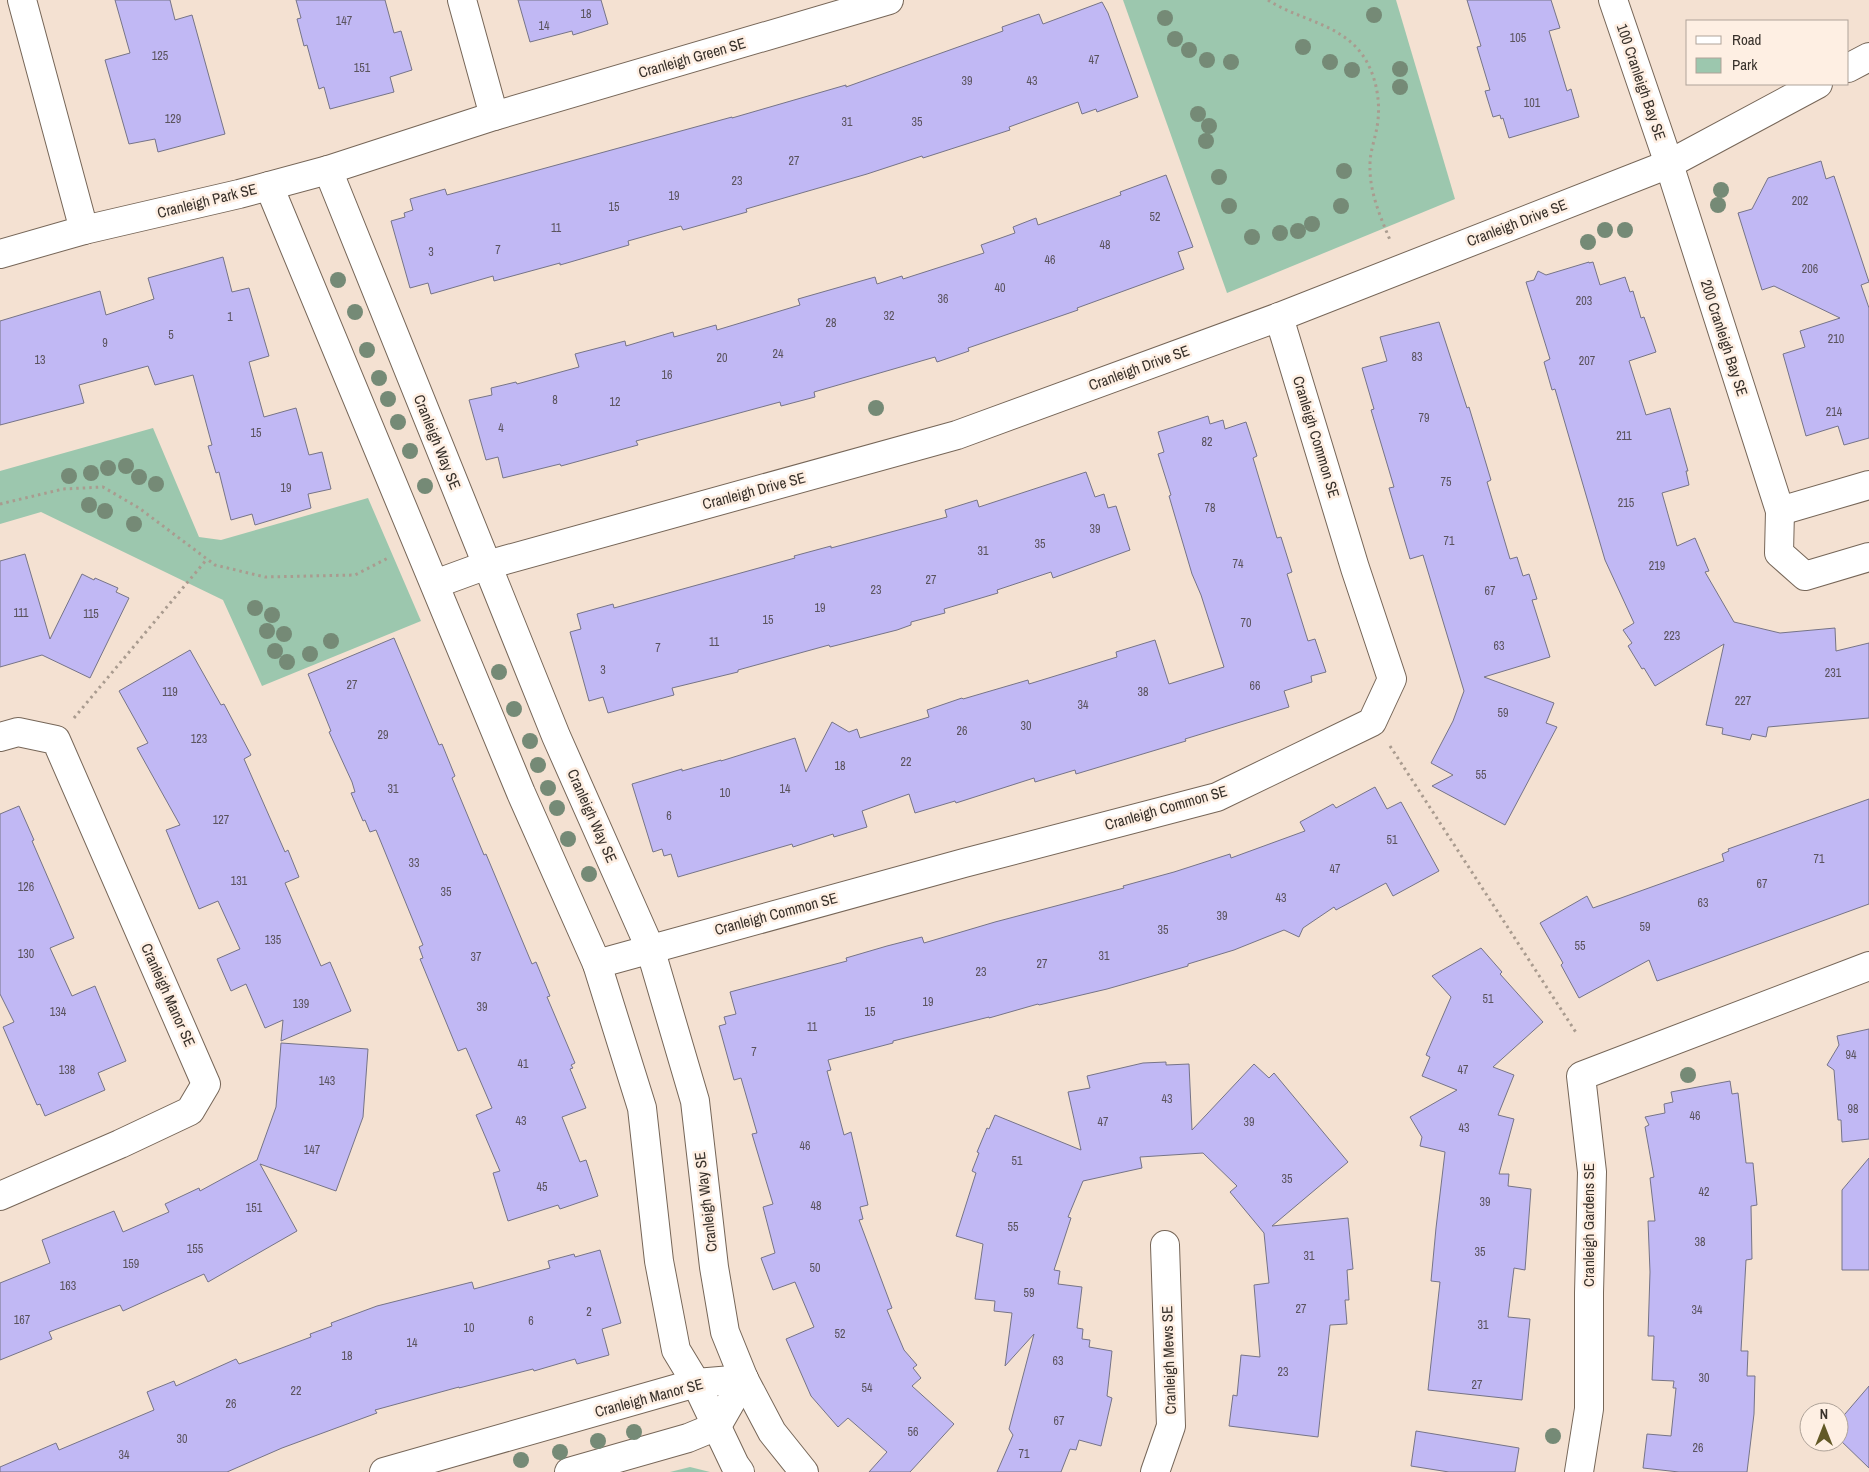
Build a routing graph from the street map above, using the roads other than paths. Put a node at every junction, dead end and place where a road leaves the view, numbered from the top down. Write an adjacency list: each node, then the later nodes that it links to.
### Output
1 (22, 0): 12 (street)
2 (462, 0): 8 (street)
3 (889, 0): 8 (street, Cranleigh Green SE)
4 (1613, 0): 9 (street, 100 Cranleigh Bay SE)
5 (1869, 56): 6 (street)
6 (1849, 67)
7 (1816, 85): 9 (street, Cranleigh Drive SE)
8 (494, 116): 10 (street, Cranleigh Green SE)
9 (1668, 164): 14 (street, Cranleigh Drive SE); 16 (street, 200 Cranleigh Bay SE)
10 (328, 170): 11 (street, Cranleigh Park SE); 18 (street, Cranleigh Way SE)
11 (269, 186): 12 (street, Cranleigh Park SE); 19 (street)
12 (84, 230): 13 (street, Cranleigh Park SE)
13 (0, 254)
14 (1280, 317): 18 (street, Cranleigh Drive SE); 21 (street, Cranleigh Common SE)
15 (1869, 485): 16 (street)
16 (1780, 511): 17 (street, 200 Cranleigh Bay SE)
17 (1869, 557)
18 (487, 565): 19 (street, Cranleigh Drive SE); 21 (street, Cranleigh Way SE)
19 (435, 584): 22 (street)
20 (0, 737): 24 (street, Cranleigh Manor SE)
21 (650, 948): 22 (street, Cranleigh Common SE); 26 (street, Cranleigh Way SE)
22 (597, 964): 27 (street)
23 (1869, 966): 34 (street, Cranleigh Gardens SE)
24 (0, 1196)
25 (1165, 1245): 33 (street, Cranleigh Mews SE)
26 (744, 1379): 27 (street, Cranleigh Manor SE); 28 (street); 32 (street, Cranleigh Way SE)
27 (696, 1383): 28 (street); 29 (street, Cranleigh Manor SE)
28 (717, 1426): 30 (street); 31 (street)
29 (384, 1472)
30 (570, 1472)
31 (740, 1472)
32 (804, 1472)
33 (1155, 1472)
34 (1579, 1472)

